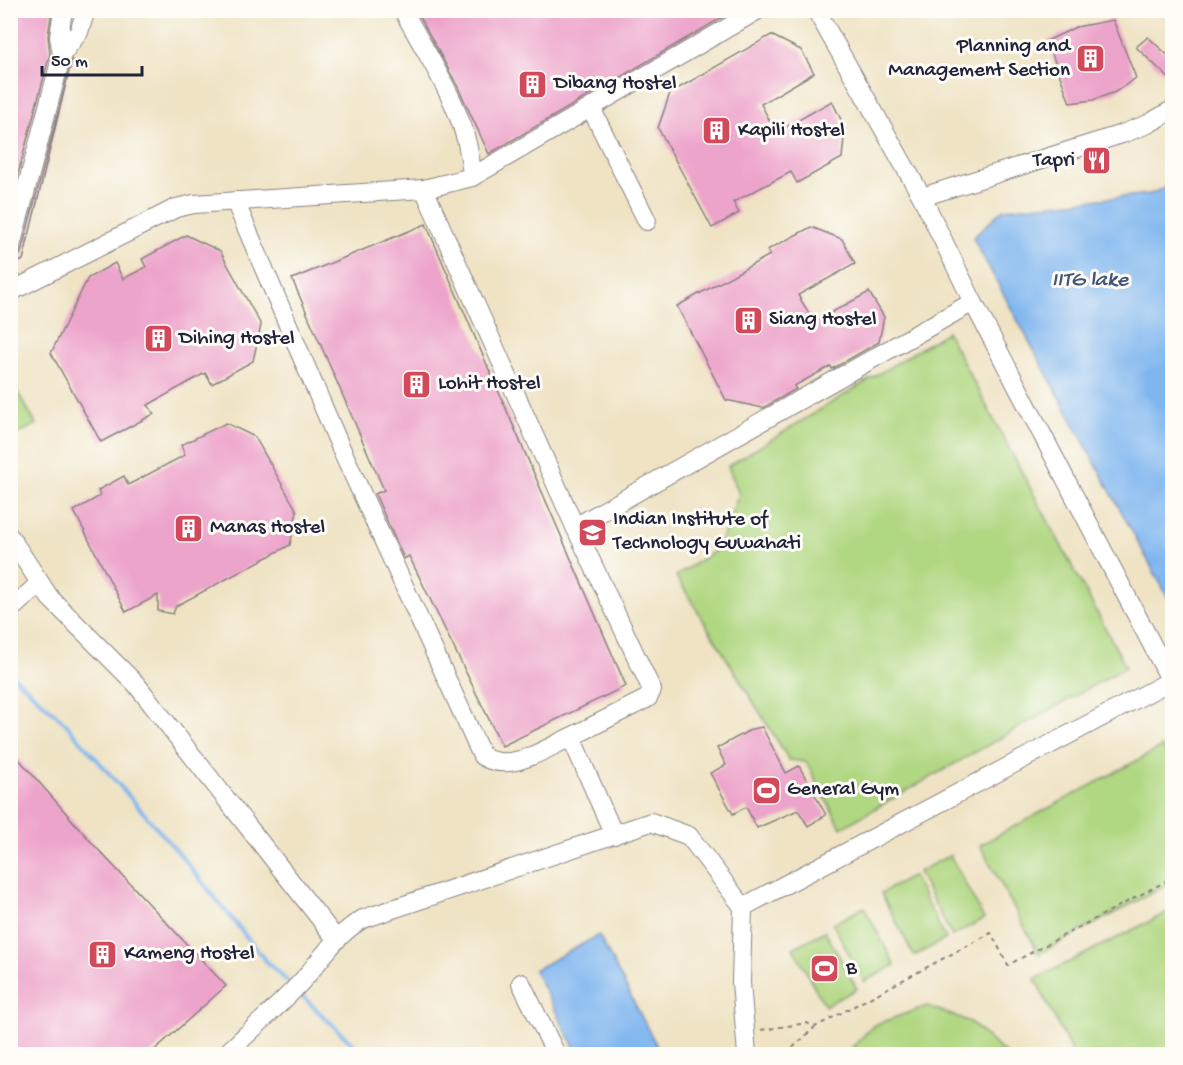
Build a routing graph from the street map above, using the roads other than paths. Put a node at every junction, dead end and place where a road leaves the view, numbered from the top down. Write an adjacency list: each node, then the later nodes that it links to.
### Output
1 (63, 10): 6 (street)
2 (86, 10): 6 (street)
3 (403, 10): 9 (street)
4 (758, 10): 7 (street)
5 (816, 10): 11 (street)
6 (62, 54): 14 (street)
7 (592, 110): 9 (street); 13 (street)
8 (1173, 110): 11 (street)
9 (472, 177): 10 (street)
10 (424, 189): 12 (street); 17 (street)
11 (922, 197): 16 (street)
12 (235, 201): 15 (street); 22 (street)
13 (646, 221)
14 (10, 249)
15 (12, 289)
16 (973, 302): 17 (street); 21 (street)
17 (575, 527): 22 (street)
18 (10, 537): 19 (street)
19 (40, 583): 20 (street); 25 (street)
20 (10, 610)
21 (1172, 681): 24 (street)
22 (571, 737): 23 (street)
23 (614, 835): 24 (street); 25 (street)
24 (743, 907): 29 (street)
25 (336, 939): 27 (street)
26 (521, 983): 28 (street)
27 (226, 1054)
28 (556, 1054)
29 (747, 1054)

